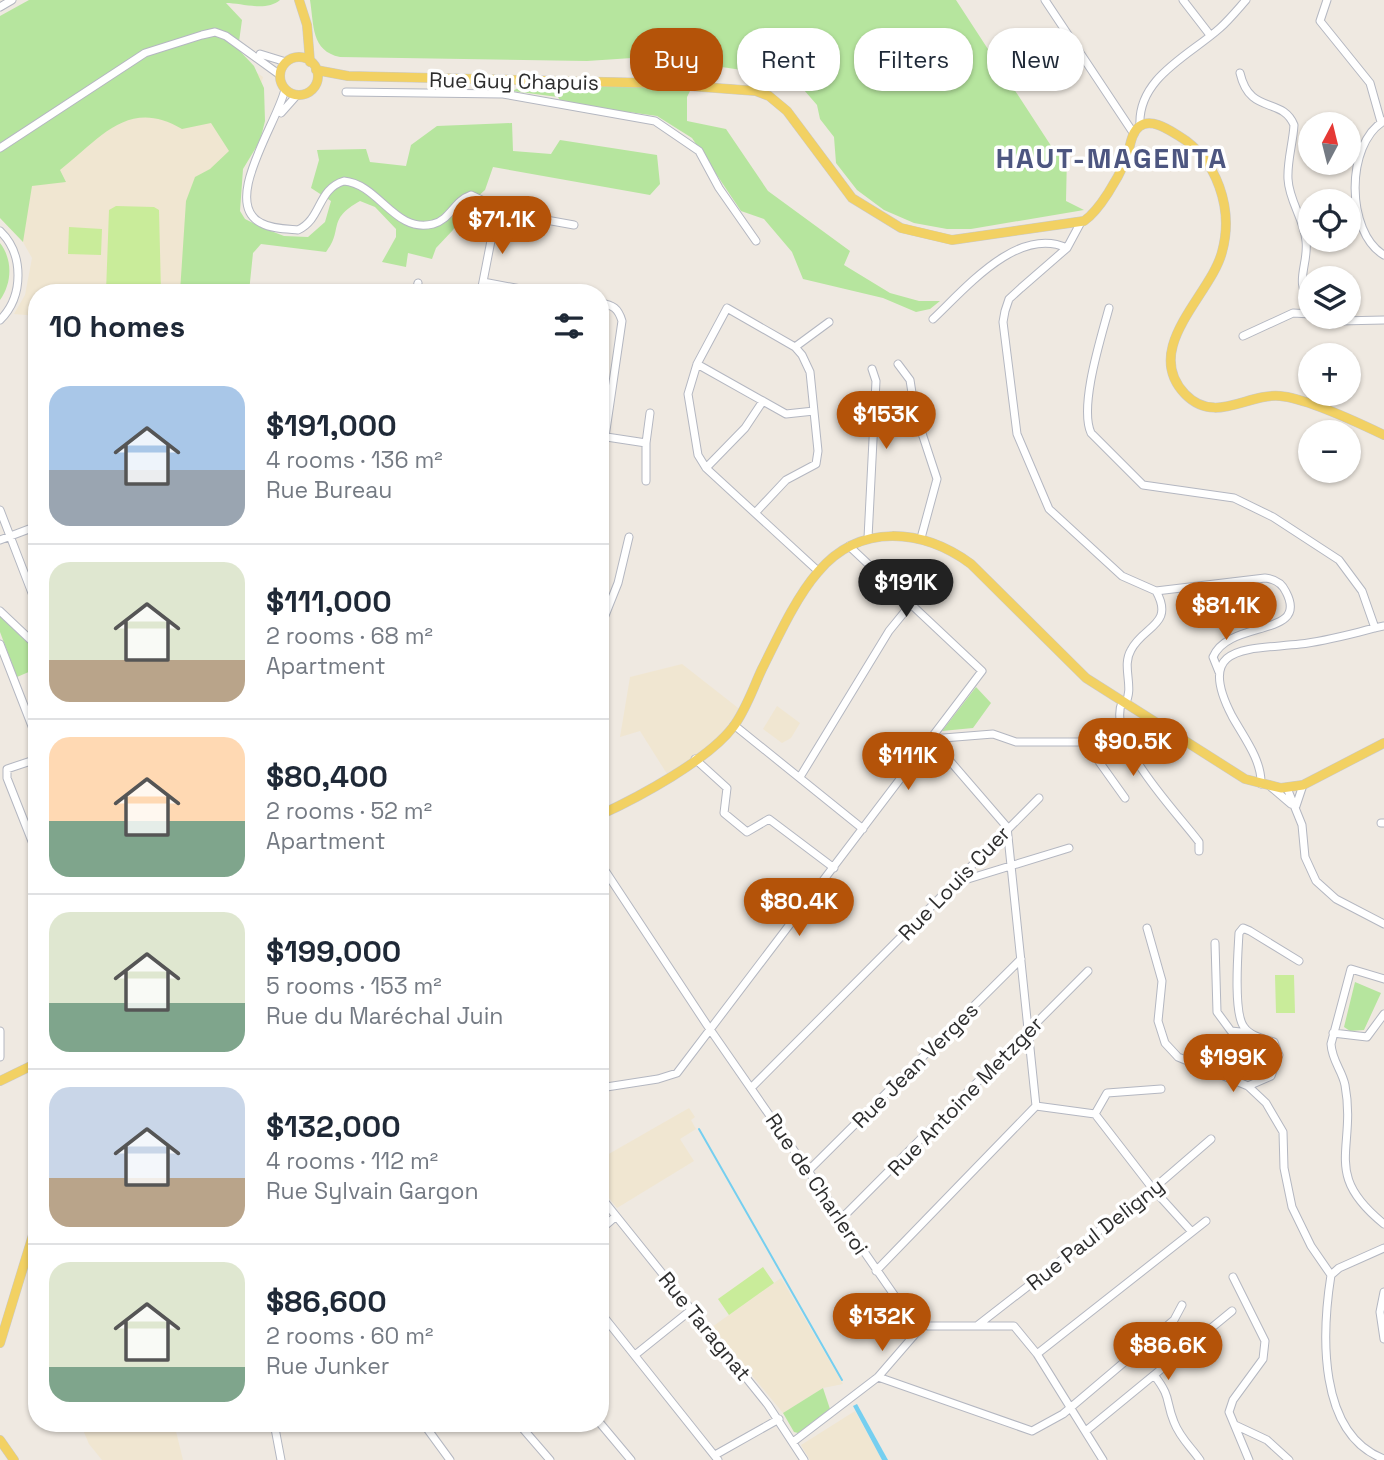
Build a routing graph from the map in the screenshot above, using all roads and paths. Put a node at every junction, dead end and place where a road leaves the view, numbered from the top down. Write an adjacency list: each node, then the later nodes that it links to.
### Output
1 (12, 0): 7 (street)
2 (299, 0): 8 (main road)
3 (1045, 0): 26 (street)
4 (1183, 0): 9 (street)
5 (1246, 0): 9 (street)
6 (1327, 0): 25 (street)
7 (0, 7)
8 (307, 25): 11 (main road); 13 (main road)
9 (1210, 36): 26 (street)
10 (244, 46): 12 (street); 16 (street); 27 (street)
11 (297, 58): 12 (main road); 13 (main road)
12 (286, 62): 16 (main road)
13 (310, 62): 14 (main road)
14 (316, 70): 17 (main road, Rue Guy Chapuis); 19 (main road)
15 (1240, 74): 35 (street)
16 (280, 75): 20 (main road)
17 (348, 76): 18 (main road, Rue Guy Chapuis); 19 (main road, Rue Guy Chapuis)
18 (447, 80): 22 (street); 29 (main road, Rue Guy Chapuis)
19 (316, 84): 23 (main road)
20 (285, 89): 23 (main road); 24 (street)
21 (346, 92): 22 (street)
22 (447, 93): 32 (street)
23 (297, 95): 24 (street)
24 (275, 118): 28 (street)
25 (1383, 121): 34 (street)
26 (1137, 130): 29 (main road); 55 (main road)
27 (0, 148)
28 (496, 215): 30 (street); 36 (street)
29 (1080, 222): 33 (street)
30 (574, 225)
31 (0, 231): 42 (street)
32 (756, 241)
33 (1067, 248): 41 (street); 71 (street)
34 (1384, 255)
35 (1304, 266)
36 (483, 282): 37 (street)
37 (494, 284)
38 (609, 304): 51 (street)
39 (1109, 308): 76 (street)
40 (1298, 313): 46 (street)
41 (933, 319)
42 (0, 320)
43 (1384, 320): 44 (street)
44 (1361, 321)
45 (829, 322): 47 (street)
46 (1243, 336)
47 (795, 347): 48 (street); 53 (street)
48 (697, 364): 52 (street); 58 (street)
49 (898, 364): 66 (street)
50 (872, 369): 65 (street)
51 (609, 400)
52 (762, 401): 53 (street); 58 (street)
53 (814, 411): 61 (street)
54 (650, 414): 57 (street)
55 (1384, 435)
56 (609, 438): 57 (street)
57 (646, 443): 59 (street)
58 (706, 468): 61 (street)
59 (646, 481)
60 (0, 510): 63 (street)
61 (755, 513): 69 (street)
62 (28, 529): 63 (street)
63 (10, 536): 67 (street); 70 (street)
64 (629, 537): 73 (street)
65 (868, 538): 66 (main road); 68 (main road)
66 (921, 538): 80 (main road)
67 (0, 540)
68 (849, 547): 69 (main road); 72 (street)
69 (818, 572): 82 (main road)
70 (28, 583)
71 (1156, 591): 79 (street); 80 (street)
72 (911, 604): 83 (street); 88 (street)
73 (609, 606)
74 (0, 611): 77 (street)
75 (1384, 626): 76 (street)
76 (1375, 628): 79 (street)
77 (28, 637)
78 (0, 644): 81 (street)
79 (1219, 671): 86 (street)
80 (1123, 703): 89 (main road); 101 (street)
81 (28, 716)
82 (734, 725): 85 (main road); 88 (street)
83 (931, 739): 94 (street); 97 (street); 98 (street)
84 (1384, 743): 91 (main road)
85 (695, 759): 95 (main road); 103 (street)
86 (1256, 760): 89 (street); 90 (street)
87 (28, 762): 99 (street)
88 (800, 777): 98 (street)
89 (1245, 779): 90 (main road)
90 (1265, 785): 92 (main road); 96 (street)
91 (1303, 785): 92 (main road); 96 (street)
92 (1287, 788): 96 (street)
93 (1039, 798): 97 (street, Rue Louis Cuer)
94 (1125, 798)
95 (609, 810)
96 (1296, 810): 106 (street)
97 (1007, 827): 102 (street); 105 (street, Rue Louis Cuer)
98 (863, 829): 103 (street)
99 (28, 831)
100 (1069, 848): 102 (street)
101 (1199, 851)
102 (1012, 867): 105 (street); 109 (street)
103 (834, 868): 115 (street)
104 (609, 877): 115 (street, Rue de Charleroi)
105 (955, 884): 124 (street, Rue Louis Cuer)
106 (1384, 924)
107 (1147, 928): 122 (street)
108 (1215, 943): 117 (street)
109 (1021, 959): 116 (street); 129 (street, Rue Jean Verges)
110 (1299, 961): 117 (street)
111 (1088, 971): 116 (street, Rue Antoine Metzger)
112 (1384, 979): 118 (street)
113 (1384, 1014): 118 (street)
114 (0, 1031): 119 (street)
115 (711, 1031): 123 (street); 124 (street, Rue de Charleroi)
116 (1028, 1031): 126 (street); 133 (street, Rue Antoine Metzger)
117 (1250, 1033): 122 (street)
118 (1333, 1033): 136 (street)
119 (0, 1057)
120 (28, 1067): 121 (main road)
121 (0, 1081)
122 (1248, 1086): 141 (street)
123 (609, 1087)
124 (751, 1088): 129 (street, Rue de Charleroi)
125 (1161, 1090): 127 (street)
126 (1037, 1106): 127 (street); 140 (street)
127 (1095, 1114): 130 (street)
128 (1211, 1139): 130 (street, Rue Paul Deligny)
129 (809, 1170): 133 (street, Rue de Charleroi)
130 (1153, 1189): 137 (street); 149 (street, Rue Paul Deligny)
131 (609, 1209): 132 (street, Rue Taragnat)
132 (615, 1217): 135 (street); 145 (street, Rue Taragnat)
133 (841, 1219): 140 (street, Rue de Charleroi)
134 (1206, 1221): 137 (street)
135 (609, 1222)
136 (1384, 1224)
137 (1192, 1232): 152 (street)
138 (1384, 1248): 141 (street)
139 (28, 1252): 151 (main road)
140 (876, 1271): 148 (street, Rue de Charleroi)
141 (1331, 1275): 167 (street)
142 (1233, 1277): 158 (street)
143 (1384, 1292): 150 (street)
144 (1182, 1305): 156 (street)
145 (691, 1310): 153 (street); 157 (street, Rue Taragnat)
146 (1232, 1311): 154 (street)
147 (609, 1323): 153 (street)
148 (923, 1325): 149 (street); 155 (street)
149 (978, 1325): 152 (street)
150 (1384, 1339)
151 (0, 1343)
152 (1037, 1354): 156 (street)
153 (635, 1355): 166 (street)
154 (1154, 1376): 159 (street); 175 (street)
155 (878, 1377): 156 (street); 165 (street)
156 (1071, 1407): 159 (street)
157 (779, 1419): 165 (street, Rue Taragnat); 166 (street)
158 (1235, 1425): 176 (street); 177 (street)
159 (1087, 1430): 174 (street)
160 (276, 1432): 169 (street)
161 (430, 1432): 170 (street)
162 (526, 1432): 171 (street)
163 (608, 1432): 172 (street)
164 (0, 1440): 168 (main road)
165 (793, 1442): 173 (street, Rue Taragnat)
166 (717, 1458)
167 (1384, 1459)
168 (14, 1460)
169 (281, 1460)
170 (450, 1460)
171 (550, 1460)
172 (631, 1460)
173 (804, 1460)
174 (1102, 1460)
175 (1200, 1460)
176 (1249, 1460)
177 (1289, 1460)

